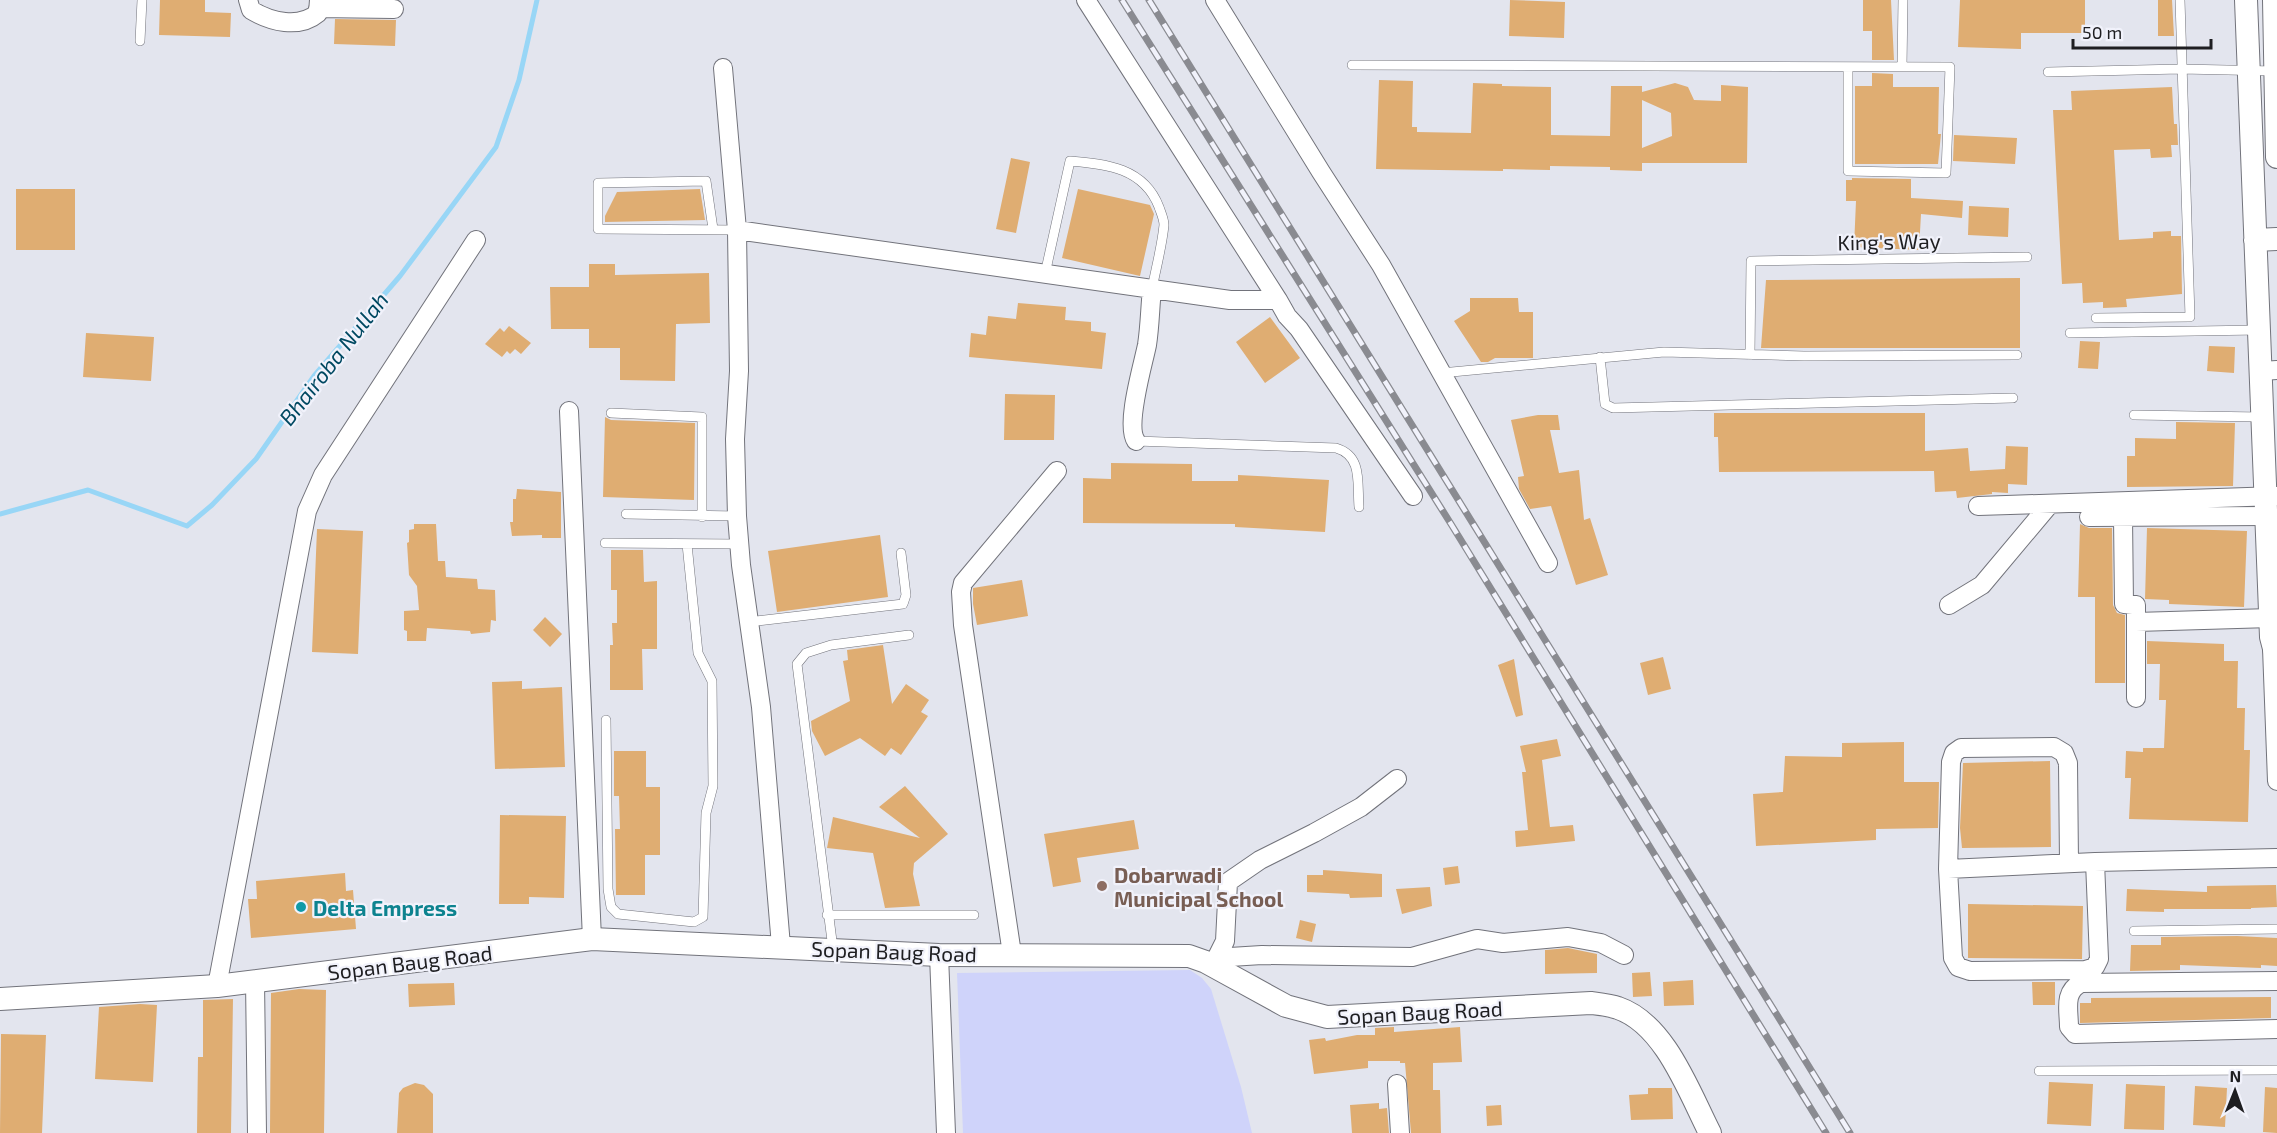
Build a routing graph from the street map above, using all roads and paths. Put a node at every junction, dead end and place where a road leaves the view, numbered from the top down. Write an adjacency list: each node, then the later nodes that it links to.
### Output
1 (142, 0): 11 (lane)
2 (248, 0): 8 (street)
3 (1086, 0): 28 (street)
4 (1215, 0): 36 (street)
5 (1903, 0): 15 (lane)
6 (2180, 0): 16 (lane)
7 (2246, 0): 17 (street)
8 (319, 4): 10 (street)
9 (2275, 8): 18 (street)
10 (394, 9)
11 (140, 41)
12 (1352, 65): 14 (lane)
13 (723, 68): 22 (street)
14 (1848, 68): 15 (lane); 15 (lane)
15 (1902, 68)
16 (2181, 69): 17 (lane); 19 (lane); 29 (lane)
17 (2249, 69): 18 (lane); 23 (street)
18 (2274, 71): 20 (street)
19 (2048, 72)
20 (2277, 144)
21 (712, 229): 21 (lane); 22 (lane)
22 (737, 230): 26 (street); 50 (street)
23 (2266, 239): 30 (street)
24 (476, 240): 86 (street)
25 (2027, 258): 32 (lane, King's Way)
26 (1045, 274): 27 (street); 27 (lane)
27 (1152, 289): 28 (street); 42 (street)
28 (1278, 300): 44 (street)
29 (2096, 318)
30 (2259, 330): 31 (lane); 35 (street)
31 (2070, 333)
32 (1750, 355): 33 (lane); 34 (lane)
33 (2017, 355)
34 (1600, 357): 36 (lane); 37 (lane)
35 (2269, 371): 41 (street)
36 (1441, 373): 58 (street)
37 (2013, 398)
38 (568, 411): 77 (street)
39 (611, 413): 51 (lane)
40 (2134, 415): 41 (lane)
41 (2264, 417): 45 (street)
42 (1136, 441): 48 (lane)
43 (1057, 471): 80 (street)
44 (1413, 496)
45 (2271, 503): 46 (street); 53 (street); 62 (street)
46 (2050, 504): 47 (street); 59 (street)
47 (1978, 506)
48 (1359, 507)
49 (626, 514): 51 (lane)
50 (736, 516): 51 (lane); 56 (street)
51 (702, 517)
52 (2089, 517): 53 (street)
53 (2123, 517): 61 (street)
54 (605, 543): 55 (lane)
55 (687, 544): 56 (lane); 66 (lane)
56 (739, 544): 60 (street)
57 (901, 553): 60 (lane)
58 (1548, 563)
59 (1949, 605)
60 (748, 622): 78 (street)
61 (2136, 622): 62 (street); 65 (street)
62 (2273, 631): 64 (street); 68 (street)
63 (909, 635): 73 (lane)
64 (2277, 660)
65 (2136, 698)
66 (606, 720)
67 (1397, 780): 83 (street)
68 (2277, 781)
69 (2277, 858): 70 (street)
70 (2095, 862): 71 (street); 72 (street)
71 (2069, 863): 72 (street); 72 (street)
72 (1948, 868)
73 (827, 915): 74 (lane); 79 (lane)
74 (974, 915)
75 (2277, 929): 76 (lane)
76 (2134, 932)
77 (592, 939): 78 (street, Sopan Baug Road); 84 (street, Sopan Baug Road)
78 (781, 946): 79 (street, Sopan Baug Road)
79 (833, 949): 81 (street, Sopan Baug Road)
80 (1012, 954): 81 (street, Sopan Baug Road); 83 (street, Sopan Baug Road)
81 (939, 955): 93 (street)
82 (1624, 955): 83 (street)
83 (1211, 960): 95 (street, Sopan Baug Road)
84 (255, 981): 86 (street, Sopan Baug Road); 92 (street)
85 (2277, 981): 88 (street)
86 (217, 986): 87 (street, Sopan Baug Road)
87 (0, 999)
88 (2277, 1029)
89 (2277, 1070): 90 (lane)
90 (2038, 1071)
91 (1397, 1084): 94 (street)
92 (256, 1133)
93 (946, 1133)
94 (1400, 1133)
95 (1710, 1133)

